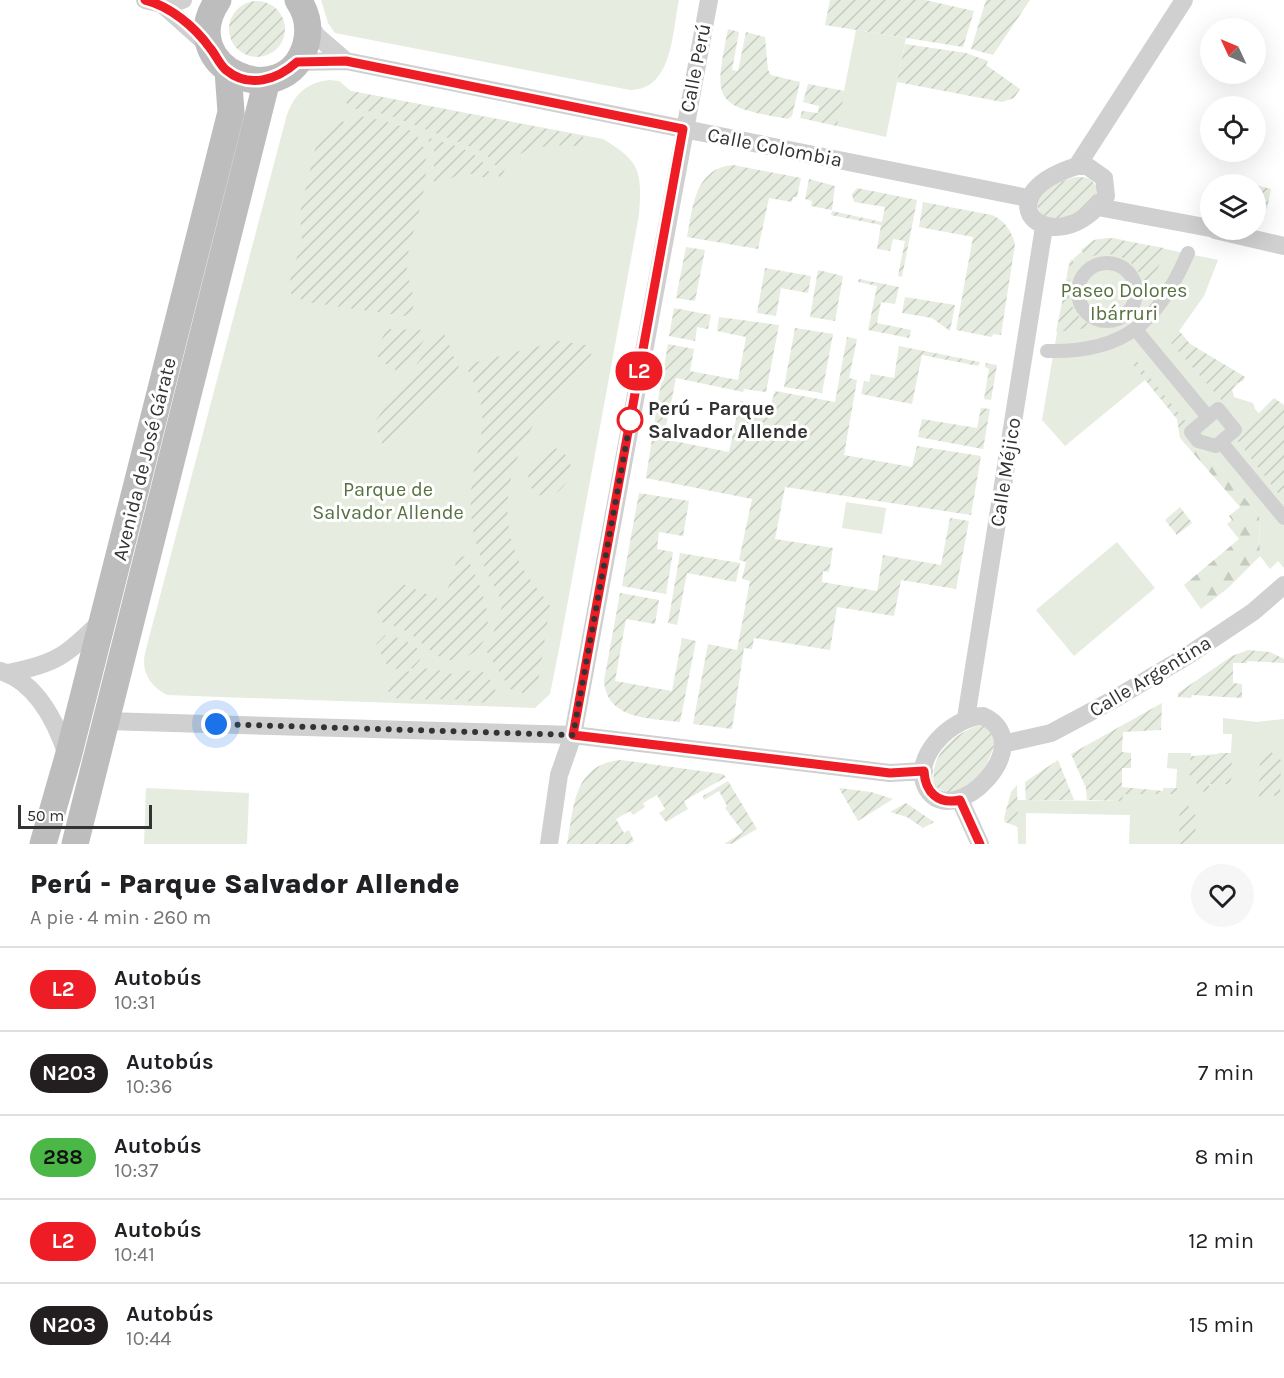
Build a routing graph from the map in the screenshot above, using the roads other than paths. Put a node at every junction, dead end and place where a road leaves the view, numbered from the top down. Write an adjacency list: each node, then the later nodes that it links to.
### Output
1 (183, 0): 5 (street)
2 (218, 0): 7 (main road)
3 (709, 0): 12 (street, Calle Perú)
4 (1184, 0): 13 (street)
5 (153, 2): 7 (street)
6 (303, 11): 8 (street, Calle Colombia); 9 (main road)
7 (210, 47): 10 (main road)
8 (346, 61): 9 (street, Calle Colombia); 12 (street, Calle Colombia)
9 (297, 62): 11 (main road)
10 (228, 71): 11 (main road); 31 (main road, Avenida de José Gárate)
11 (267, 80): 34 (main road, Avenida de José Gárate)
12 (683, 129): 14 (street, Calle Colombia); 35 (street, Calle Perú)
13 (1077, 166): 14 (street); 15 (street)
14 (1028, 198): 16 (street)
15 (1098, 207): 16 (street); 17 (street)
16 (1044, 226): 33 (street, Calle Méjico)
17 (1200, 226)
18 (1258, 240): 19 (street)
19 (1284, 246)
20 (1188, 254): 22 (street)
21 (1134, 301): 22 (street); 23 (street); 23 (street)
22 (1148, 317): 24 (street)
23 (1107, 321): 25 (street)
24 (1136, 330): 25 (street); 27 (street)
25 (1124, 338): 26 (street)
26 (1047, 351)
27 (1208, 417): 28 (street); 28 (street)
28 (1221, 442): 29 (street)
29 (1284, 519)
30 (1282, 593): 36 (street, Calle Argentina)
31 (102, 620): 32 (street); 37 (main road, Avenida de José Gárate)
32 (4, 672): 37 (street)
33 (966, 718): 36 (street); 38 (street)
34 (106, 721): 35 (street); 41 (main road, Avenida de José Gárate)
35 (573, 735): 38 (street); 42 (street, Calle Perú)
36 (1003, 744): 39 (street)
37 (68, 757): 40 (main road, Avenida de José Gárate)
38 (924, 771): 39 (street)
39 (960, 800): 43 (street)
40 (43, 844)
41 (75, 844)
42 (549, 844)
43 (980, 844)

